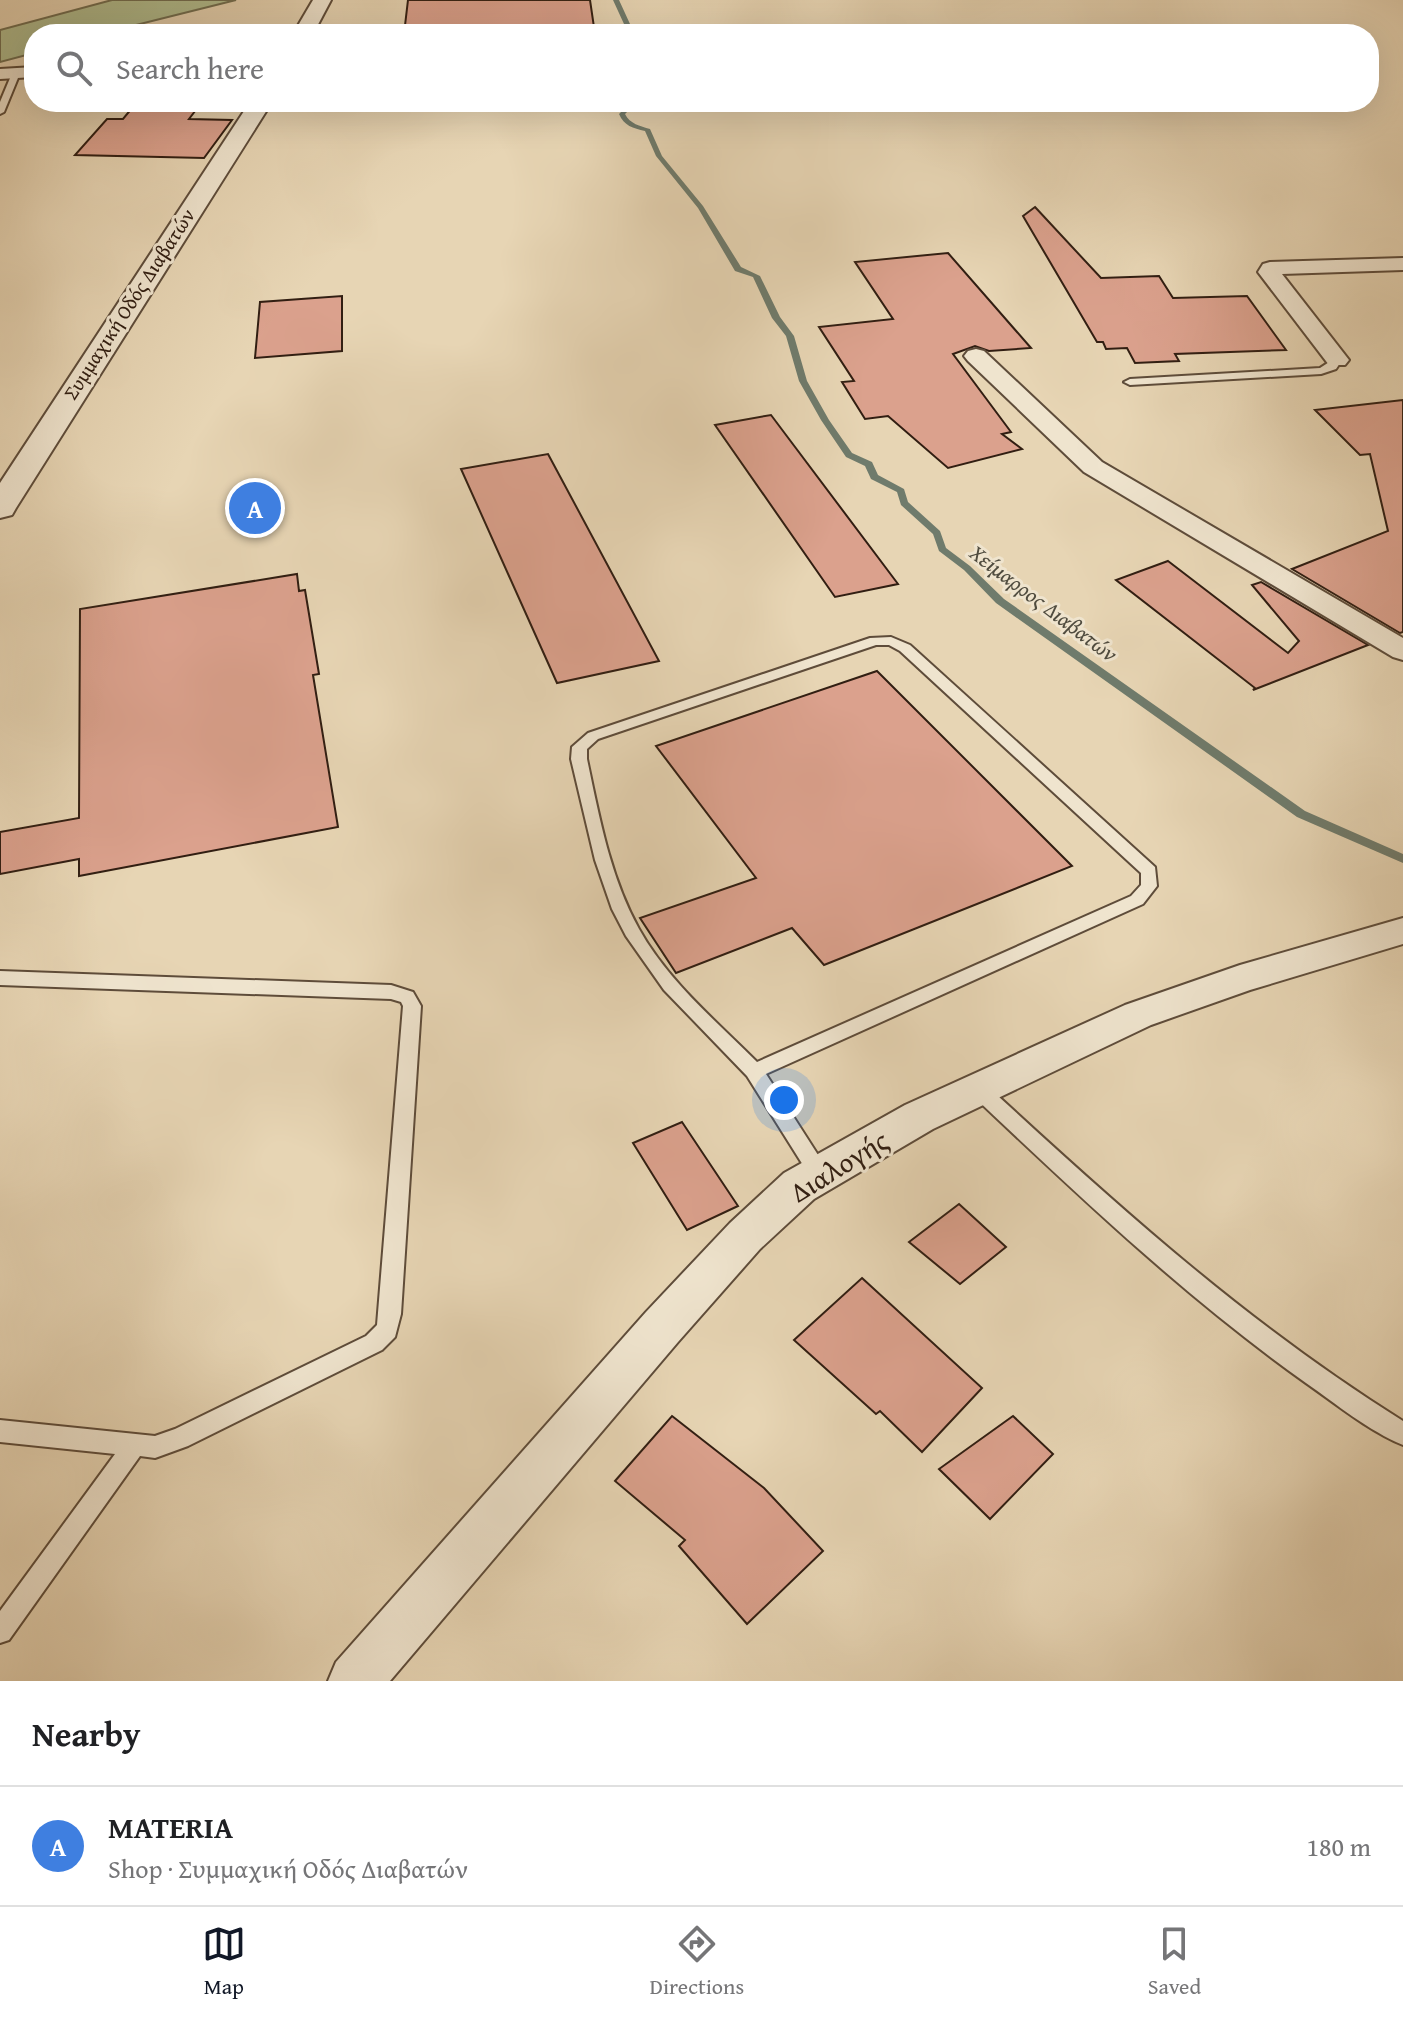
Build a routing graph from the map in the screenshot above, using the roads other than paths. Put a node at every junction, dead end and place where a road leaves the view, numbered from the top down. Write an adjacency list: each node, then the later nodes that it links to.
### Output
1 (322, 0): 2 (street)
2 (309, 24)
3 (17, 73): 4 (lane)
4 (0, 112)
5 (255, 112): 10 (street, Συμμαχική Οδός Διαβατών)
6 (1403, 264): 8 (street)
7 (976, 356): 11 (street)
8 (1337, 360): 9 (lane)
9 (1130, 382)
10 (0, 508)
11 (1403, 651)
12 (1403, 931): 15 (street, Διαλογής)
13 (0, 978): 19 (lane)
14 (754, 1071): 14 (lane); 16 (lane)
15 (977, 1088): 16 (street, Διαλογής); 18 (lane)
16 (820, 1175): 21 (street, Διαλογής)
17 (0, 1431): 19 (lane)
18 (1403, 1434)
19 (134, 1446): 20 (lane)
20 (0, 1631)
21 (355, 1681)

